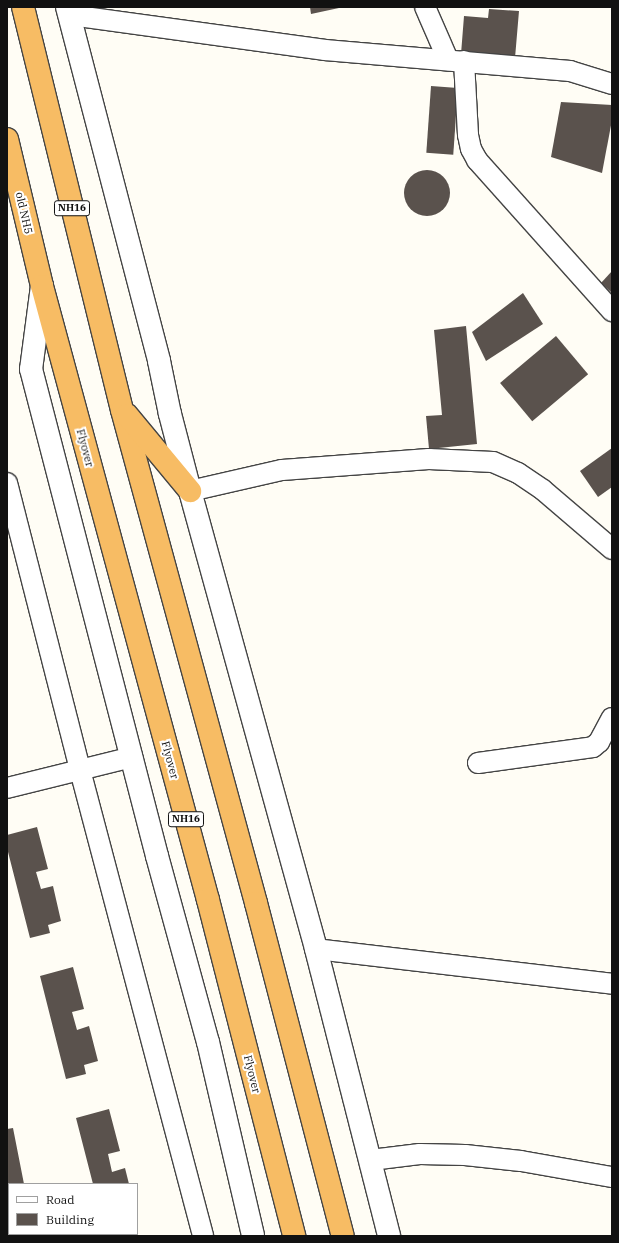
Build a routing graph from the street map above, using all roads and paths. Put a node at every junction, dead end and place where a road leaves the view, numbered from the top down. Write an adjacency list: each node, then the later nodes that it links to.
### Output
1 (23, 7): 9 (highway, NH16 / NH16)
2 (425, 7): 4 (street)
3 (68, 11): 4 (street); 11 (street)
4 (456, 61): 5 (street); 8 (street)
5 (612, 84)
6 (7, 139): 7 (highway, old NH5 / NH16)
7 (42, 286): 14 (street); 24 (highway, Flyover / NH16)
8 (612, 311)
9 (122, 410): 11 (highway); 25 (highway, NH16)
10 (7, 483): 16 (street)
11 (190, 491): 12 (street); 18 (street)
12 (612, 549)
13 (612, 718): 15 (street)
14 (132, 757): 16 (street); 23 (street)
15 (478, 763)
16 (80, 770): 17 (street); 22 (street)
17 (7, 788)
18 (316, 949): 19 (street); 20 (street)
19 (612, 984)
20 (370, 1160): 21 (street); 26 (street)
21 (612, 1177)
22 (202, 1236)
23 (253, 1236)
24 (294, 1236)
25 (343, 1236)
26 (389, 1236)

